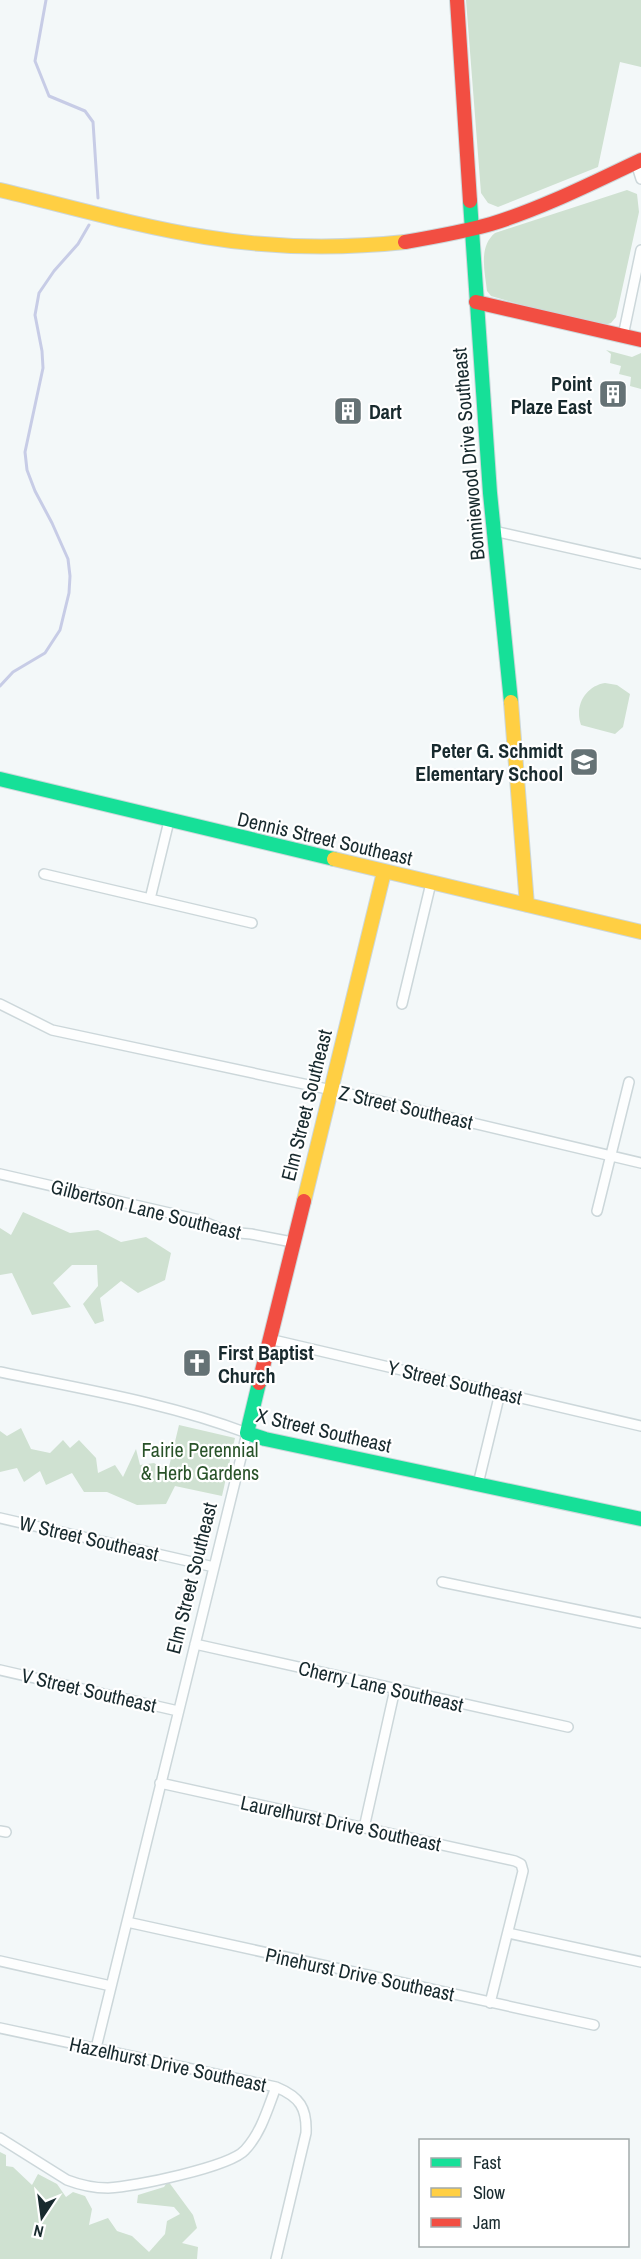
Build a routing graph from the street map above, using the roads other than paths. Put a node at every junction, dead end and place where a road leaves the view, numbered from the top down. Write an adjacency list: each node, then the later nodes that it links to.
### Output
1 (457, 0): 5 (street, Bonniewood Drive Southeast)
2 (638, 162): 3 (street); 5 (street)
3 (641, 180)
4 (0, 190): 5 (street)
5 (472, 230): 7 (street, Bonniewood Drive Southeast)
6 (641, 250): 8 (street)
7 (476, 302): 8 (street); 10 (street, Bonniewood Drive Southeast)
8 (623, 336): 9 (street)
9 (641, 340)
10 (494, 531): 11 (street); 18 (street, Bonniewood Drive Southeast)
11 (641, 564)
12 (0, 779): 13 (street, Dennis Street Southeast)
13 (169, 821): 14 (street, Dennis Street Southeast); 17 (street)
14 (384, 872): 16 (street, Dennis Street Southeast); 24 (street, Elm Street Southeast)
15 (44, 874): 17 (street)
16 (431, 883): 18 (street, Dennis Street Southeast); 22 (street)
17 (150, 899): 19 (street)
18 (527, 905): 20 (street, Dennis Street Southeast)
19 (252, 923)
20 (641, 932)
21 (0, 1004): 24 (street, Z Street Southeast)
22 (402, 1004)
23 (629, 1082): 25 (street)
24 (330, 1089): 25 (street, Z Street Southeast); 29 (street, Elm Street Southeast)
25 (611, 1155): 26 (street, Z Street Southeast); 28 (street)
26 (641, 1163)
27 (0, 1174): 29 (street, Gilbertson Lane Southeast)
28 (597, 1211)
29 (292, 1242): 30 (street, Elm Street Southeast)
30 (269, 1339): 32 (street, Y Street Southeast); 34 (street, Elm Street Southeast)
31 (0, 1371): 34 (street, X Street Southeast)
32 (500, 1393): 33 (street, Y Street Southeast); 35 (street)
33 (641, 1426)
34 (247, 1433): 35 (street, X Street Southeast); 38 (street, Elm Street Southeast)
35 (478, 1484): 37 (street, X Street Southeast)
36 (0, 1518): 38 (street, W Street Southeast)
37 (641, 1519)
38 (214, 1567): 41 (street, Elm Street Southeast)
39 (442, 1582): 40 (street)
40 (641, 1623)
41 (195, 1644): 43 (street, Cherry Lane Southeast); 44 (street, Elm Street Southeast)
42 (0, 1670): 44 (street, V Street Southeast)
43 (395, 1689): 45 (street, Cherry Lane Southeast); 47 (street)
44 (178, 1711): 46 (street, Elm Street Southeast)
45 (568, 1727)
46 (160, 1783): 47 (street, Laurelhurst Drive Southeast); 48 (street, Elm Street Southeast)
47 (364, 1828): 49 (street, Laurelhurst Drive Southeast)
48 (127, 1922): 52 (street, Elm Street Southeast); 53 (street, Pinehurst Drive Southeast)
49 (508, 1933): 51 (street); 53 (street)
50 (0, 1961): 52 (street)
51 (641, 1962)
52 (111, 1986): 56 (street, Elm Street Southeast)
53 (490, 2003): 54 (street, Pinehurst Drive Southeast)
54 (594, 2025)
55 (0, 2028): 56 (street, Hazelhurst Drive Southeast)
56 (96, 2048): 57 (street, Hazelhurst Drive Southeast)
57 (276, 2087): 58 (street); 59 (street, Hazelhurst Drive Southeast)
58 (0, 2138)
59 (276, 2259)

